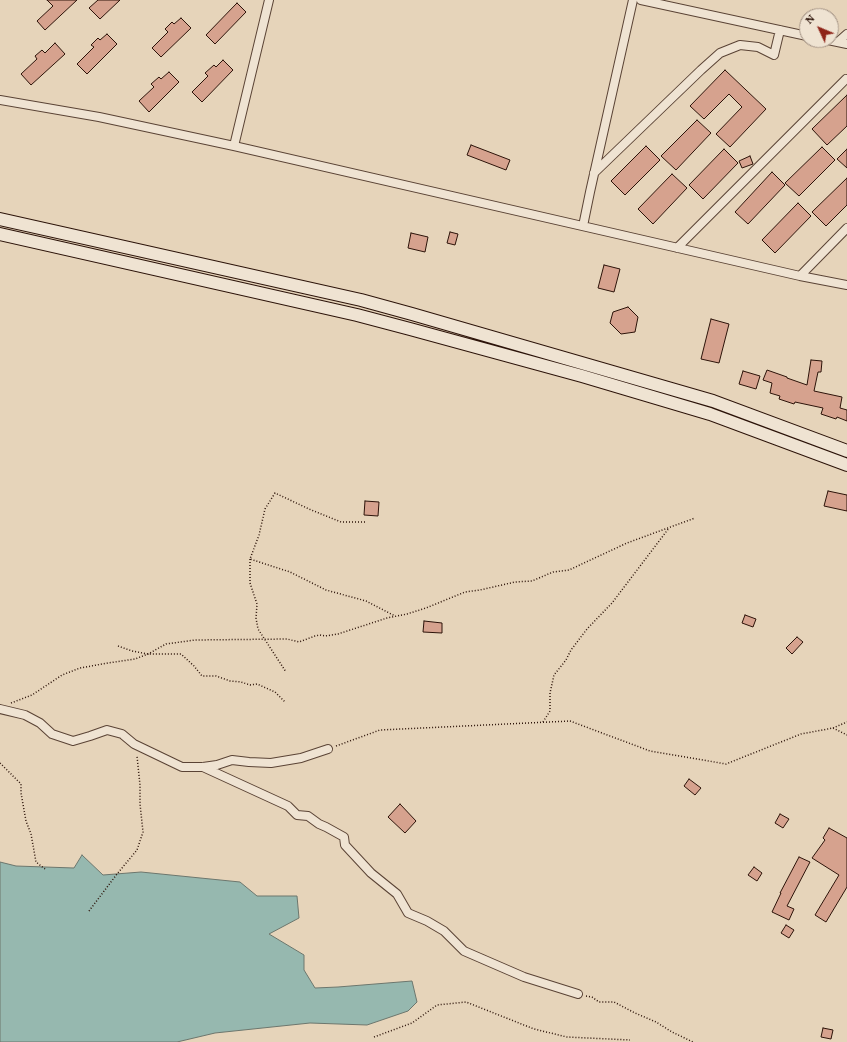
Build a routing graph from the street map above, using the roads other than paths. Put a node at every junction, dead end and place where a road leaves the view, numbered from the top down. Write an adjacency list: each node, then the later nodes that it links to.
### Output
1 (268, 0): 10 (street)
2 (633, 0): 11 (street)
3 (641, 0): 4 (street)
4 (780, 30): 5 (street); 11 (street)
5 (799, 34)
6 (847, 34): 7 (street)
7 (843, 43)
8 (846, 78): 16 (street)
9 (0, 100): 10 (street)
10 (234, 146): 13 (street)
11 (594, 173): 13 (street)
12 (0, 219): 17 (main road)
13 (583, 226): 16 (street)
14 (847, 228): 18 (street)
15 (0, 234): 19 (main road)
16 (677, 248): 18 (street)
17 (195, 263): 19 (main road); 21 (main road)
18 (800, 276): 20 (street)
19 (192, 278): 22 (main road)
20 (847, 285)
21 (412, 314): 22 (main road); 23 (main road)
22 (410, 329): 23 (main road)
23 (584, 371): 24 (main road); 25 (main road)
24 (847, 450)
25 (847, 465)
26 (3, 707): 28 (street)
27 (328, 749): 28 (street)
28 (203, 767): 29 (street)
29 (578, 994)

